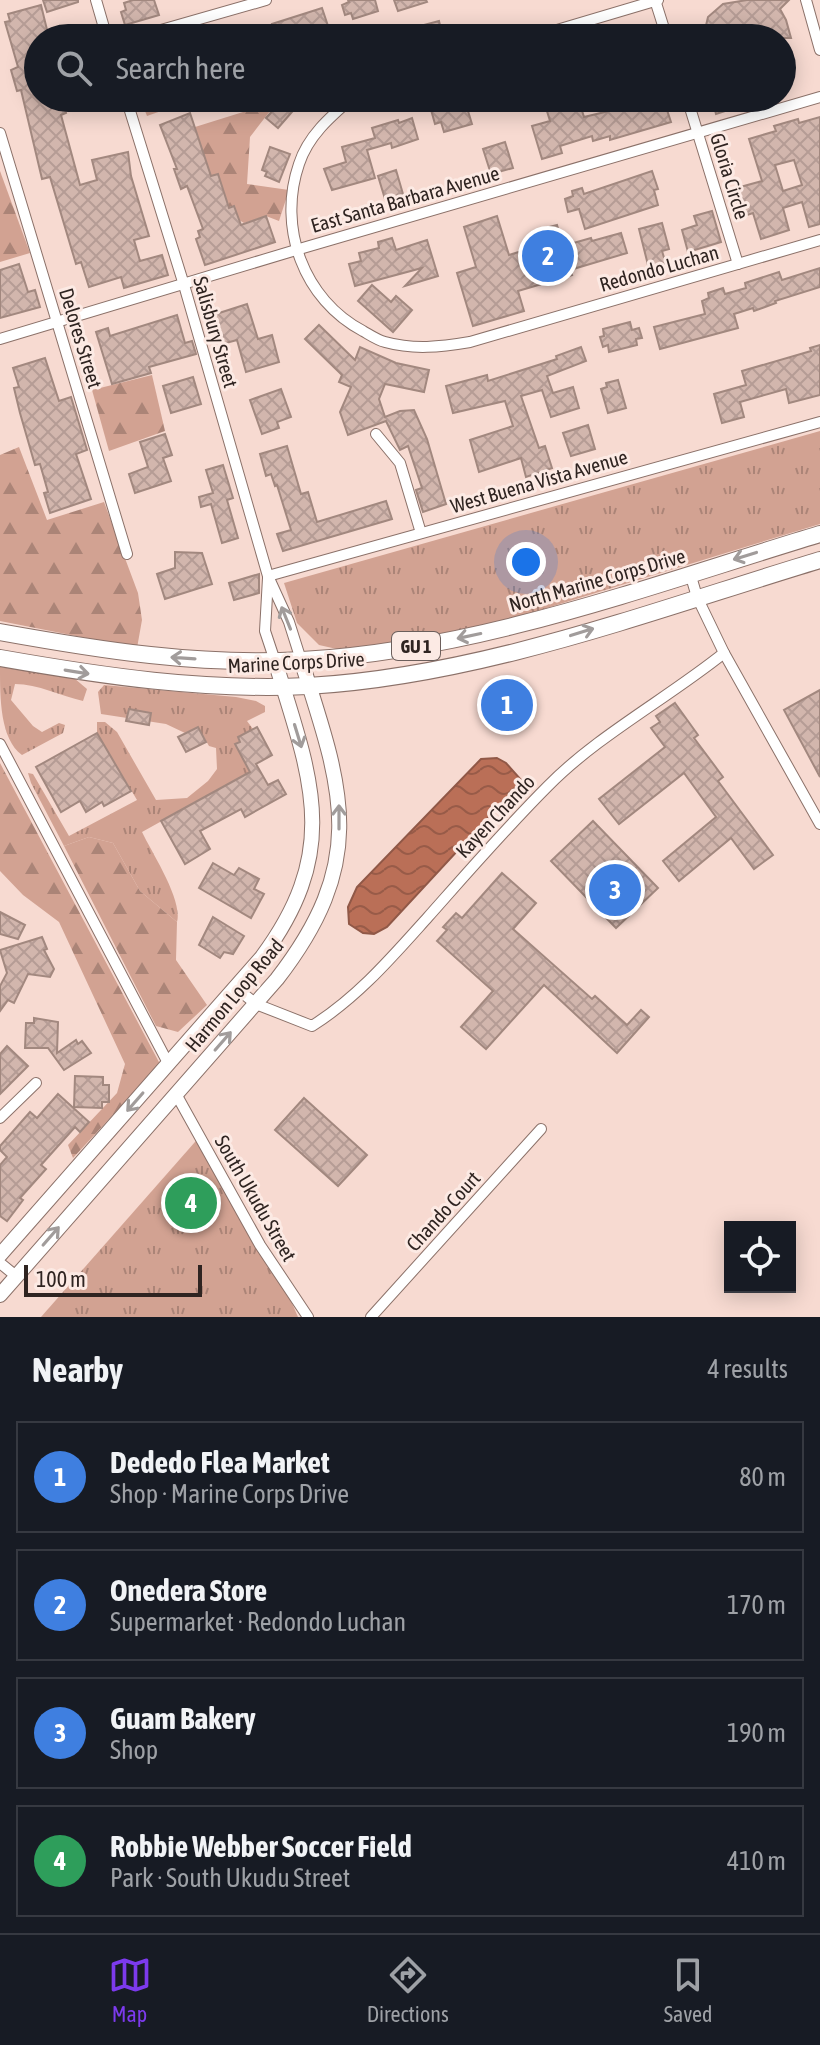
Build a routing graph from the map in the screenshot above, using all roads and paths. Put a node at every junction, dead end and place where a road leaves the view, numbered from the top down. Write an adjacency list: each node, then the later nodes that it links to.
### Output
1 (96, 0): 5 (street)
2 (266, 0): 6 (street)
3 (656, 0): 7 (street); 8 (street)
4 (806, 0): 9 (street)
5 (103, 24)
6 (182, 24)
7 (576, 24)
8 (663, 24)
9 (820, 50)
10 (820, 97): 11 (street, East Santa Barbara Avenue)
11 (796, 104)
12 (130, 112): 21 (street, Salisbury Street)
13 (336, 112): 19 (street, Redondo Luchan)
14 (691, 112): 17 (street, Gloria Circle)
15 (769, 112): 17 (street, East Santa Barbara Avenue)
16 (0, 133): 22 (street, Delores Street)
17 (698, 133): 19 (street, East Santa Barbara Avenue); 20 (street, Gloria Circle)
18 (820, 240): 20 (street, Redondo Luchan)
19 (296, 250): 20 (street, Redondo Luchan); 21 (street, East Santa Barbara Avenue)
20 (738, 264)
21 (184, 285): 22 (street, East Santa Barbara Avenue); 31 (street, Salisbury Street)
22 (59, 323): 23 (street, East Santa Barbara Avenue); 28 (street, Delores Street)
23 (0, 339)
24 (820, 422): 26 (street, West Buena Vista Avenue)
25 (376, 434): 26 (street)
26 (421, 533): 31 (street, West Buena Vista Avenue)
27 (820, 534): 30 (main road, North Marine Corps Drive / GU 1, one-way to 30)
28 (127, 554)
29 (820, 560): 32 (main road, Marine Corps Drive / GU 1)
30 (690, 573): 32 (street); 36 (main road, North Marine Corps Drive / GU 1, one-way to 36)
31 (268, 576): 36 (street, Salisbury Street, one-way to 31); 37 (street, Salisbury Street)
32 (697, 597): 34 (street); 38 (main road, Marine Corps Drive / GU 1, one-way to 32)
33 (0, 632): 37 (main road, North Marine Corps Drive / GU 1, one-way to 33)
34 (724, 653): 41 (street); 43 (street, Kayen Chando)
35 (0, 658): 39 (main road, Marine Corps Drive / GU 1, one-way to 39)
36 (301, 660): 37 (main road, North Marine Corps Drive / GU 1); 38 (main road, Harmon Loop Road)
37 (275, 661): 39 (main road, Harmon Loop Road)
38 (309, 685): 39 (main road, Marine Corps Drive / GU 1); 43 (main road, Harmon Loop Road, one-way to 38)
39 (283, 686): 42 (main road, Harmon Loop Road, one-way to 42)
40 (0, 744): 44 (street)
41 (820, 824)
42 (235, 987): 43 (street, Kayen Chando); 44 (main road, Harmon Loop Road)
43 (256, 1004): 46 (main road, Harmon Loop Road, one-way to 43)
44 (168, 1063): 49 (main road, Harmon Loop Road, one-way to 49)
45 (36, 1083): 47 (street)
46 (176, 1094): 51 (main road, Harmon Loop Road, one-way to 46); 53 (street, South Ukudu Street)
47 (0, 1118)
48 (541, 1129): 54 (street, Chando Court)
49 (0, 1255)
50 (0, 1263): 51 (street)
51 (16, 1276): 52 (main road, Harmon Loop Road)
52 (0, 1295)
53 (308, 1317)
54 (371, 1317)

